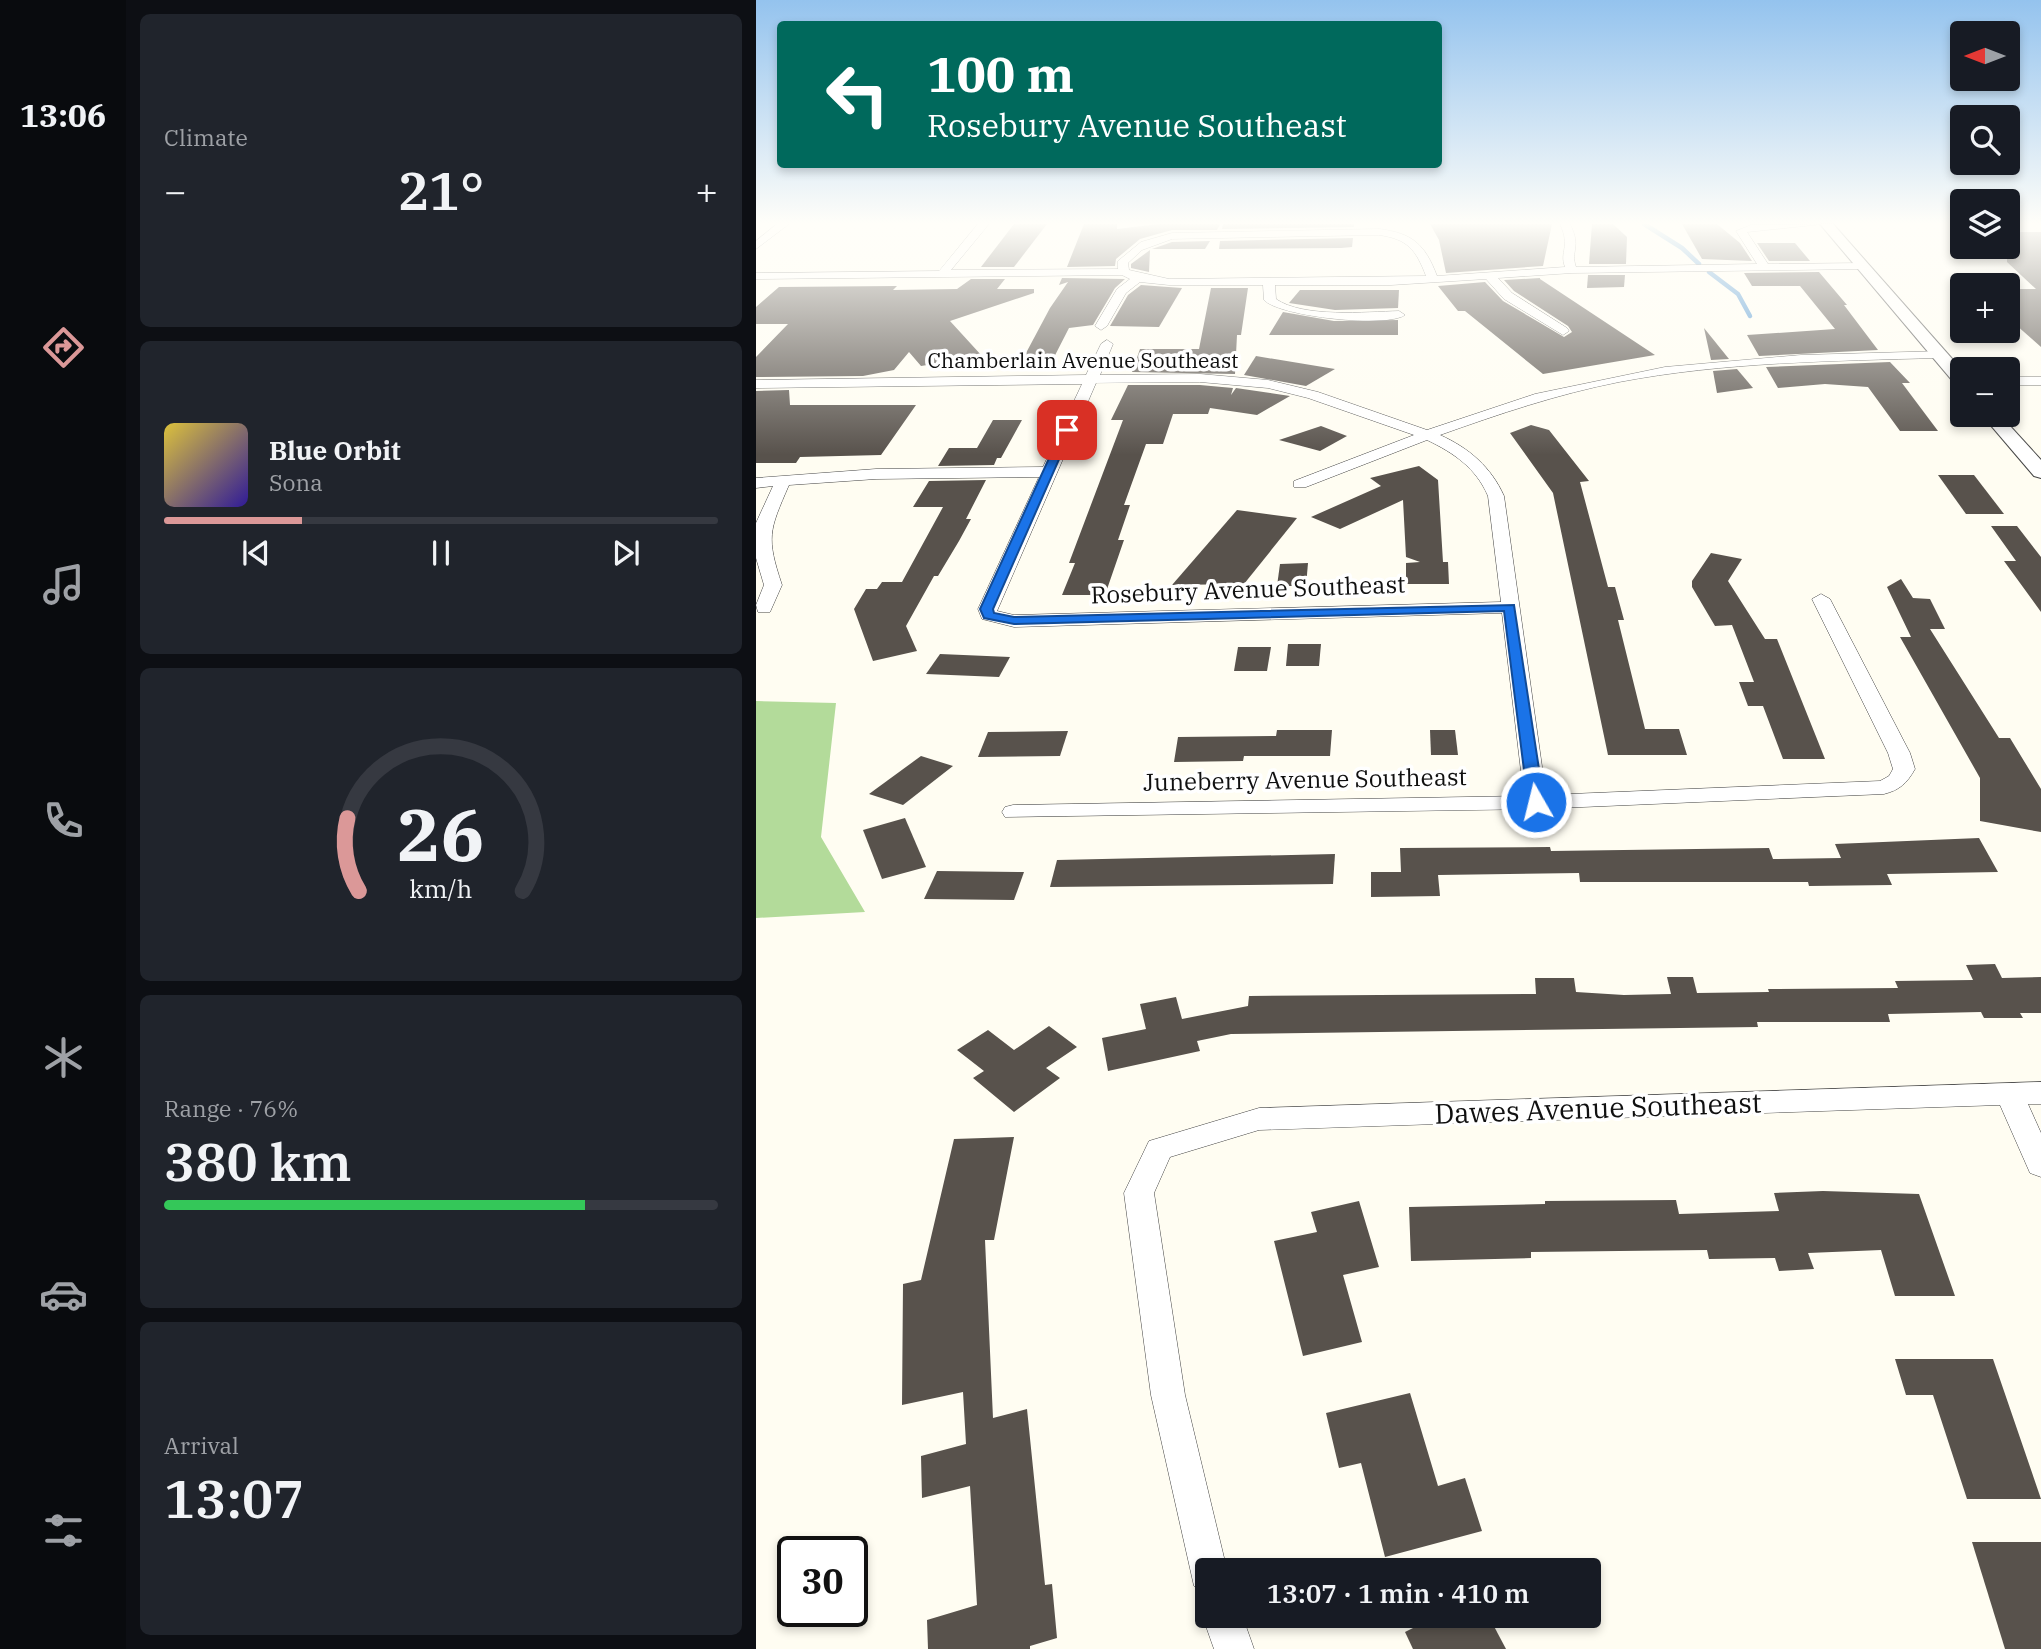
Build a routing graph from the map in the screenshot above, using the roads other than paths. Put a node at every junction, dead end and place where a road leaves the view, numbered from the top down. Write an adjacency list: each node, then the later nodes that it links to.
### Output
1 (1115, 301): 6 (street)
2 (1271, 301): 5 (street)
3 (1516, 301): 7 (street)
4 (1892, 301): 9 (street)
5 (1399, 314)
6 (1101, 326)
7 (1563, 331)
8 (1107, 344): 11 (street)
9 (1938, 354): 10 (street); 16 (street)
10 (1950, 368)
11 (1090, 379): 14 (street, Chamberlain Avenue Southeast); 16 (street, Chamberlain Avenue Southeast); 17 (street)
12 (2020, 381): 13 (street)
13 (2041, 381)
14 (756, 384)
15 (2001, 427): 18 (street)
16 (1429, 435): 21 (street); 23 (street, Chamberlain Avenue Southeast)
17 (1048, 472): 19 (street); 23 (street, Rosebury Avenue Southeast)
18 (2041, 472)
19 (783, 482): 20 (street); 24 (street)
20 (756, 484)
21 (1300, 484)
22 (1821, 599): 25 (street, Juneberry Avenue Southeast)
23 (1509, 607): 25 (street, Chamberlain Avenue Southeast)
24 (764, 608)
25 (1536, 802): 26 (street, Juneberry Avenue Southeast)
26 (1013, 812)
27 (2041, 1093): 28 (street, Dawes Avenue Southeast)
28 (2009, 1094): 29 (street); 30 (street, Dawes Avenue Southeast)
29 (2041, 1165)
30 (1205, 1558)
31 (1227, 1628): 32 (street)
32 (1234, 1649)

